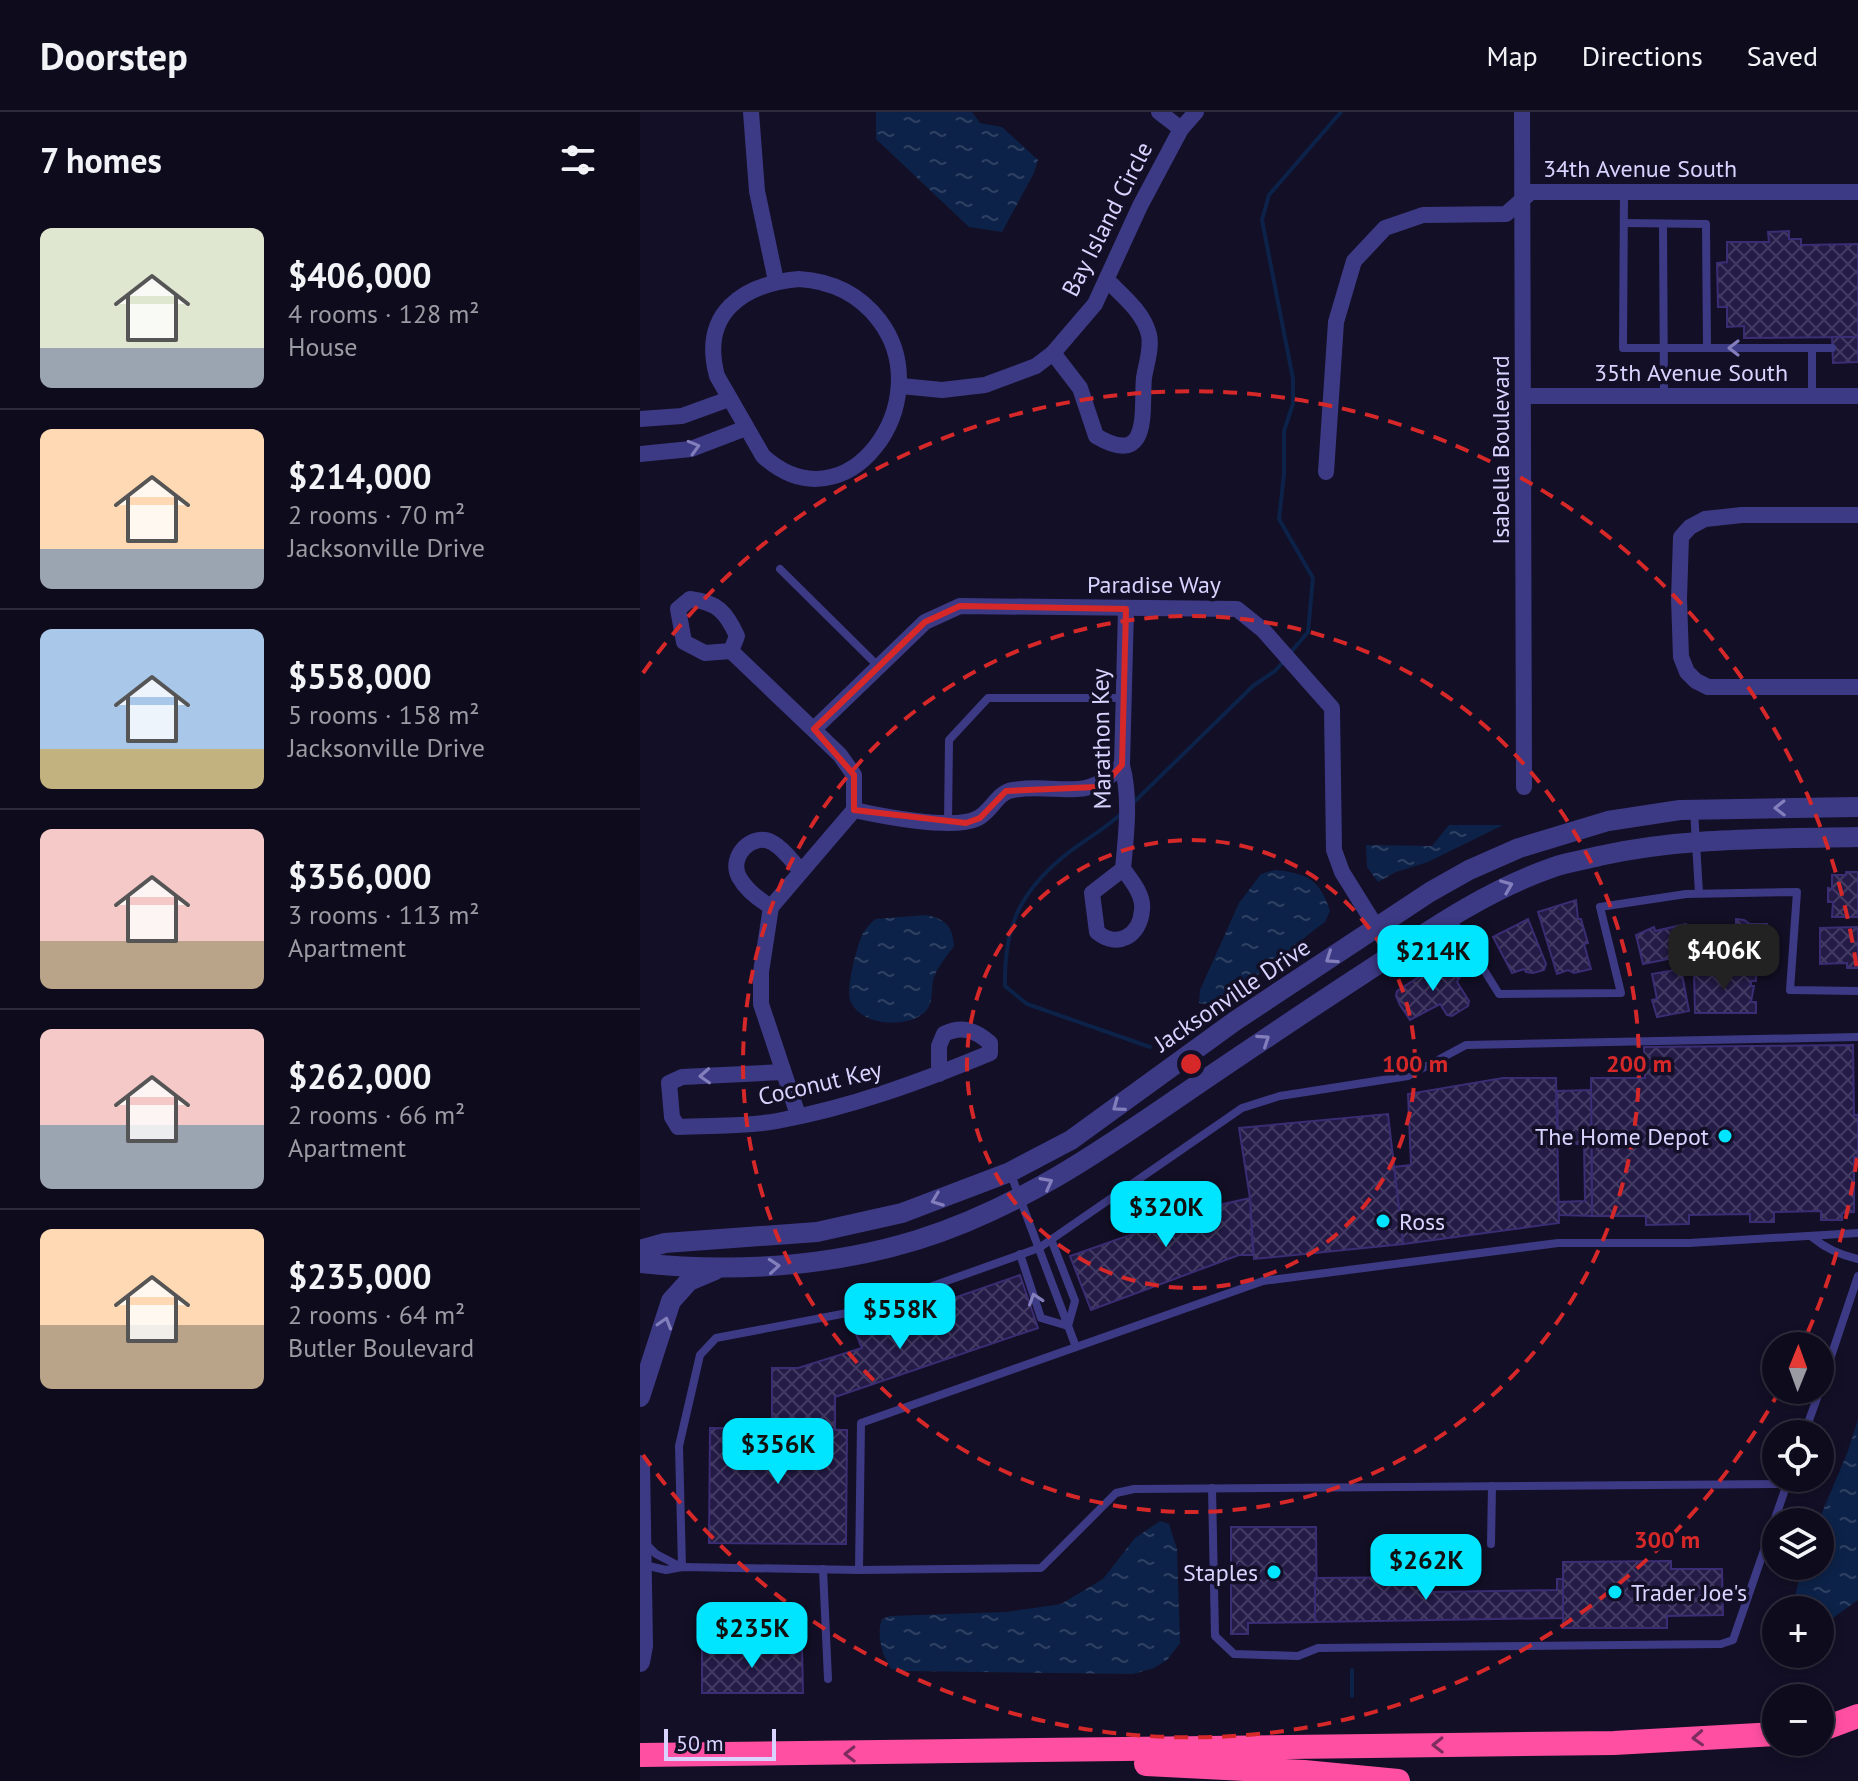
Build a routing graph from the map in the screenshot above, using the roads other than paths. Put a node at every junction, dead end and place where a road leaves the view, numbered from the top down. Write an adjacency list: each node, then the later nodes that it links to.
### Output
1 (751, 112): 11 (street)
2 (1159, 112): 5 (street, Bay Island Circle)
3 (1196, 112): 5 (street, Bay Island Circle)
4 (1522, 112): 8 (street, Isabella Boulevard)
5 (1181, 129): 12 (street, Bay Island Circle)
6 (1624, 192): 7 (street, 34th Avenue South); 8 (street, 34th Avenue South); 9 (lane)
7 (1858, 192)
8 (1522, 202): 19 (street, Isabella Boulevard); 27 (street, 34th Avenue South)
9 (1624, 223): 10 (lane); 13 (lane)
10 (1663, 224): 13 (lane); 14 (lane)
11 (776, 281): 18 (street); 23 (street)
12 (1108, 281): 17 (street, Bay Island Circle); 17 (street)
13 (1664, 348): 14 (lane); 20 (lane)
14 (1707, 348): 15 (lane, one-way to 14)
15 (1812, 348): 16 (lane); 21 (lane)
16 (1832, 348)
17 (1053, 353): 18 (street, Bay Island Circle)
18 (901, 386): 25 (street)
19 (1524, 396): 20 (street, 35th Avenue South); 37 (street, Isabella Boulevard)
20 (1664, 396): 21 (street, 35th Avenue South)
21 (1812, 396): 22 (street, 35th Avenue South)
22 (1858, 396)
23 (729, 399): 24 (street); 25 (street)
24 (640, 419)
25 (746, 428): 26 (street, one-way to 25)
26 (640, 454)
27 (1326, 472)
28 (1858, 515): 33 (street)
29 (780, 569): 32 (lane)
30 (1126, 609): 32 (street, Paradise Way); 34 (street, Marathon Key); 49 (street, Paradise Way)
31 (731, 651): 35 (street)
32 (879, 667): 35 (street, Paradise Way)
33 (1858, 687)
34 (1124, 698): 36 (street, Marathon Key); 41 (lane)
35 (814, 729): 39 (street)
36 (1124, 771): 41 (street); 44 (street, Marathon Key)
37 (1524, 787)
38 (1858, 807): 40 (street, Jacksonville Drive, one-way to 40)
39 (854, 810): 41 (street); 45 (street)
40 (1694, 810): 43 (lane); 49 (street, Jacksonville Drive)
41 (948, 822)
42 (1858, 837): 43 (street)
43 (1697, 840): 46 (lane); 48 (street, one-way to 43)
44 (1123, 869)
45 (800, 870): 47 (street); 47 (street)
46 (1699, 893): 48 (lane); 51 (lane)
47 (771, 907): 53 (street)
48 (1450, 916): 50 (street)
49 (1377, 928): 50 (street, Paradise Way); 56 (street, Jacksonville Drive, one-way to 56)
50 (1393, 954): 57 (street, one-way to 50)
51 (1858, 991)
52 (1858, 1037): 60 (lane)
53 (783, 1072): 55 (street); 55 (street, Coconut Key, one-way to 55)
54 (939, 1074): 55 (street, Coconut Key)
55 (798, 1115)
56 (1010, 1172): 57 (lane); 62 (street, Jacksonville Drive, one-way to 62)
57 (1020, 1197): 61 (lane); 66 (street, one-way to 57)
58 (1858, 1233): 59 (lane)
59 (1812, 1237): 64 (lane); 71 (lane)
60 (1051, 1239): 61 (lane); 70 (lane)
61 (1039, 1248): 63 (lane); 70 (lane)
62 (640, 1250)
63 (1020, 1254): 70 (lane, one-way to 63); 82 (lane)
64 (1858, 1259)
65 (640, 1263): 66 (street)
66 (728, 1266): 73 (street, one-way to 66)
67 (1858, 1276): 69 (lane)
68 (1858, 1298): 69 (lane)
69 (1849, 1304): 72 (lane)
70 (1068, 1326): 71 (lane)
71 (1076, 1347): 84 (lane)
72 (1834, 1348)
73 (640, 1397)
74 (640, 1465): 79 (street)
75 (1762, 1481): 76 (lane)
76 (1492, 1486): 77 (lane); 80 (lane)
77 (1212, 1488): 78 (lane); 84 (lane)
78 (1784, 1492)
79 (641, 1539): 81 (street); 82 (lane)
80 (1491, 1544)
81 (641, 1564): 82 (lane); 85 (street)
82 (682, 1567): 83 (lane)
83 (823, 1569): 84 (lane); 86 (lane)
84 (859, 1570)
85 (640, 1662)
86 (828, 1679)
87 (1858, 1716): 88 (highway)
88 (1834, 1725)
89 (1762, 1735): 90 (highway, one-way to 90)
90 (928, 1753): 91 (highway, one-way to 91); 92 (highway)
91 (640, 1755)
92 (1398, 1781)

